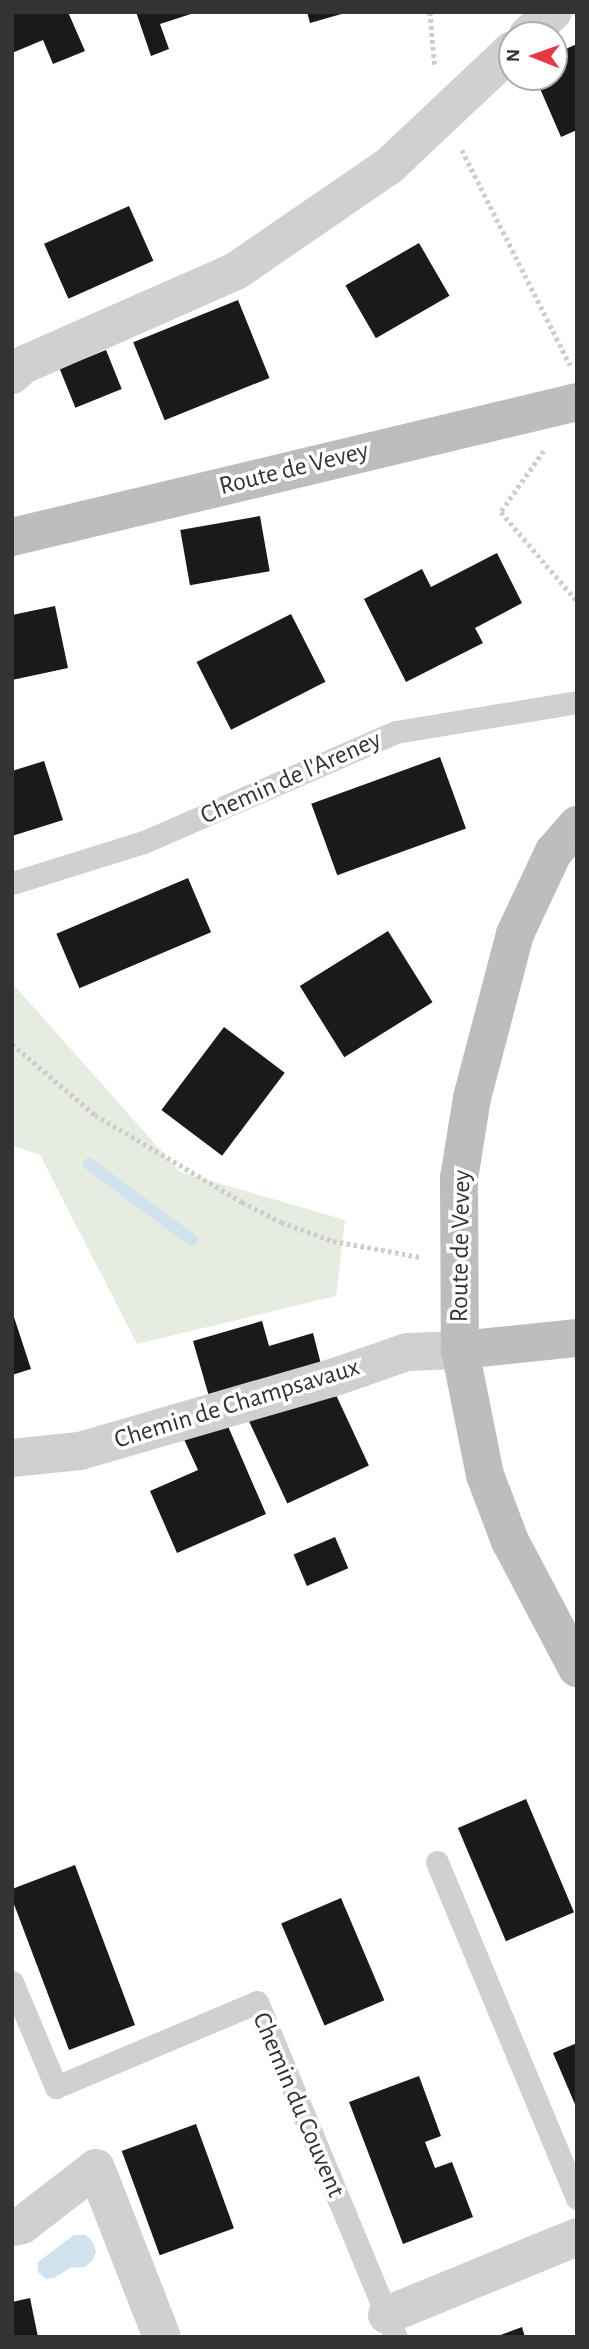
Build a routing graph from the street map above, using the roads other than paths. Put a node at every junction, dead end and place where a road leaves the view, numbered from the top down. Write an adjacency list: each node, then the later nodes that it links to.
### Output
1 (498, 63): 2 (street)
2 (12, 375)
3 (576, 388): 4 (street, Route de Vevey)
4 (12, 537)
5 (577, 702): 7 (lane, Chemin de l'Areney)
6 (577, 825): 9 (street, Route de Vevey)
7 (12, 883)
8 (577, 1338): 9 (street)
9 (460, 1350): 10 (street, Chemin de Champsavaux); 11 (street, Route de Vevey)
10 (12, 1458)
11 (577, 1668)
12 (437, 1862): 14 (lane)
13 (12, 1982): 17 (lane, Chemin du Couvent)
14 (577, 2199)
15 (12, 2227): 18 (street)
16 (577, 2237): 17 (street, Chemin du Couvent)
17 (391, 2326)
18 (162, 2337)

